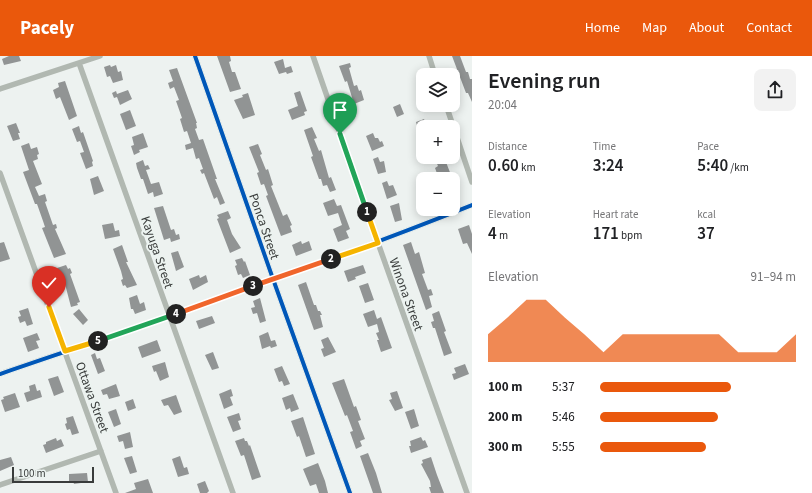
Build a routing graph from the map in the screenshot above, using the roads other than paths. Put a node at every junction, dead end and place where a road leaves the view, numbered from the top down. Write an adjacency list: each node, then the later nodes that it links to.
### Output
1 (100, 56): 5 (street)
2 (196, 56): 13 (street, Ponca Street)
3 (313, 56): 12 (street, Winona Street)
4 (429, 56): 6 (street)
5 (79, 63): 7 (street); 14 (street, Kayuga Street)
6 (433, 68)
7 (0, 90)
8 (448, 112): 10 (street)
9 (0, 173): 15 (street, Ottawa Street)
10 (472, 182)
11 (472, 205): 12 (street)
12 (378, 243): 13 (street); 22 (street, Winona Street)
13 (273, 279): 14 (street); 21 (street, Ponca Street)
14 (169, 316): 15 (street); 20 (street, Kayuga Street)
15 (65, 351): 16 (street); 17 (street, Ottawa Street)
16 (0, 374)
17 (101, 451): 18 (street); 19 (street, Ottawa Street)
18 (0, 485)
19 (116, 493)
20 (232, 493)
21 (350, 493)
22 (467, 493)

